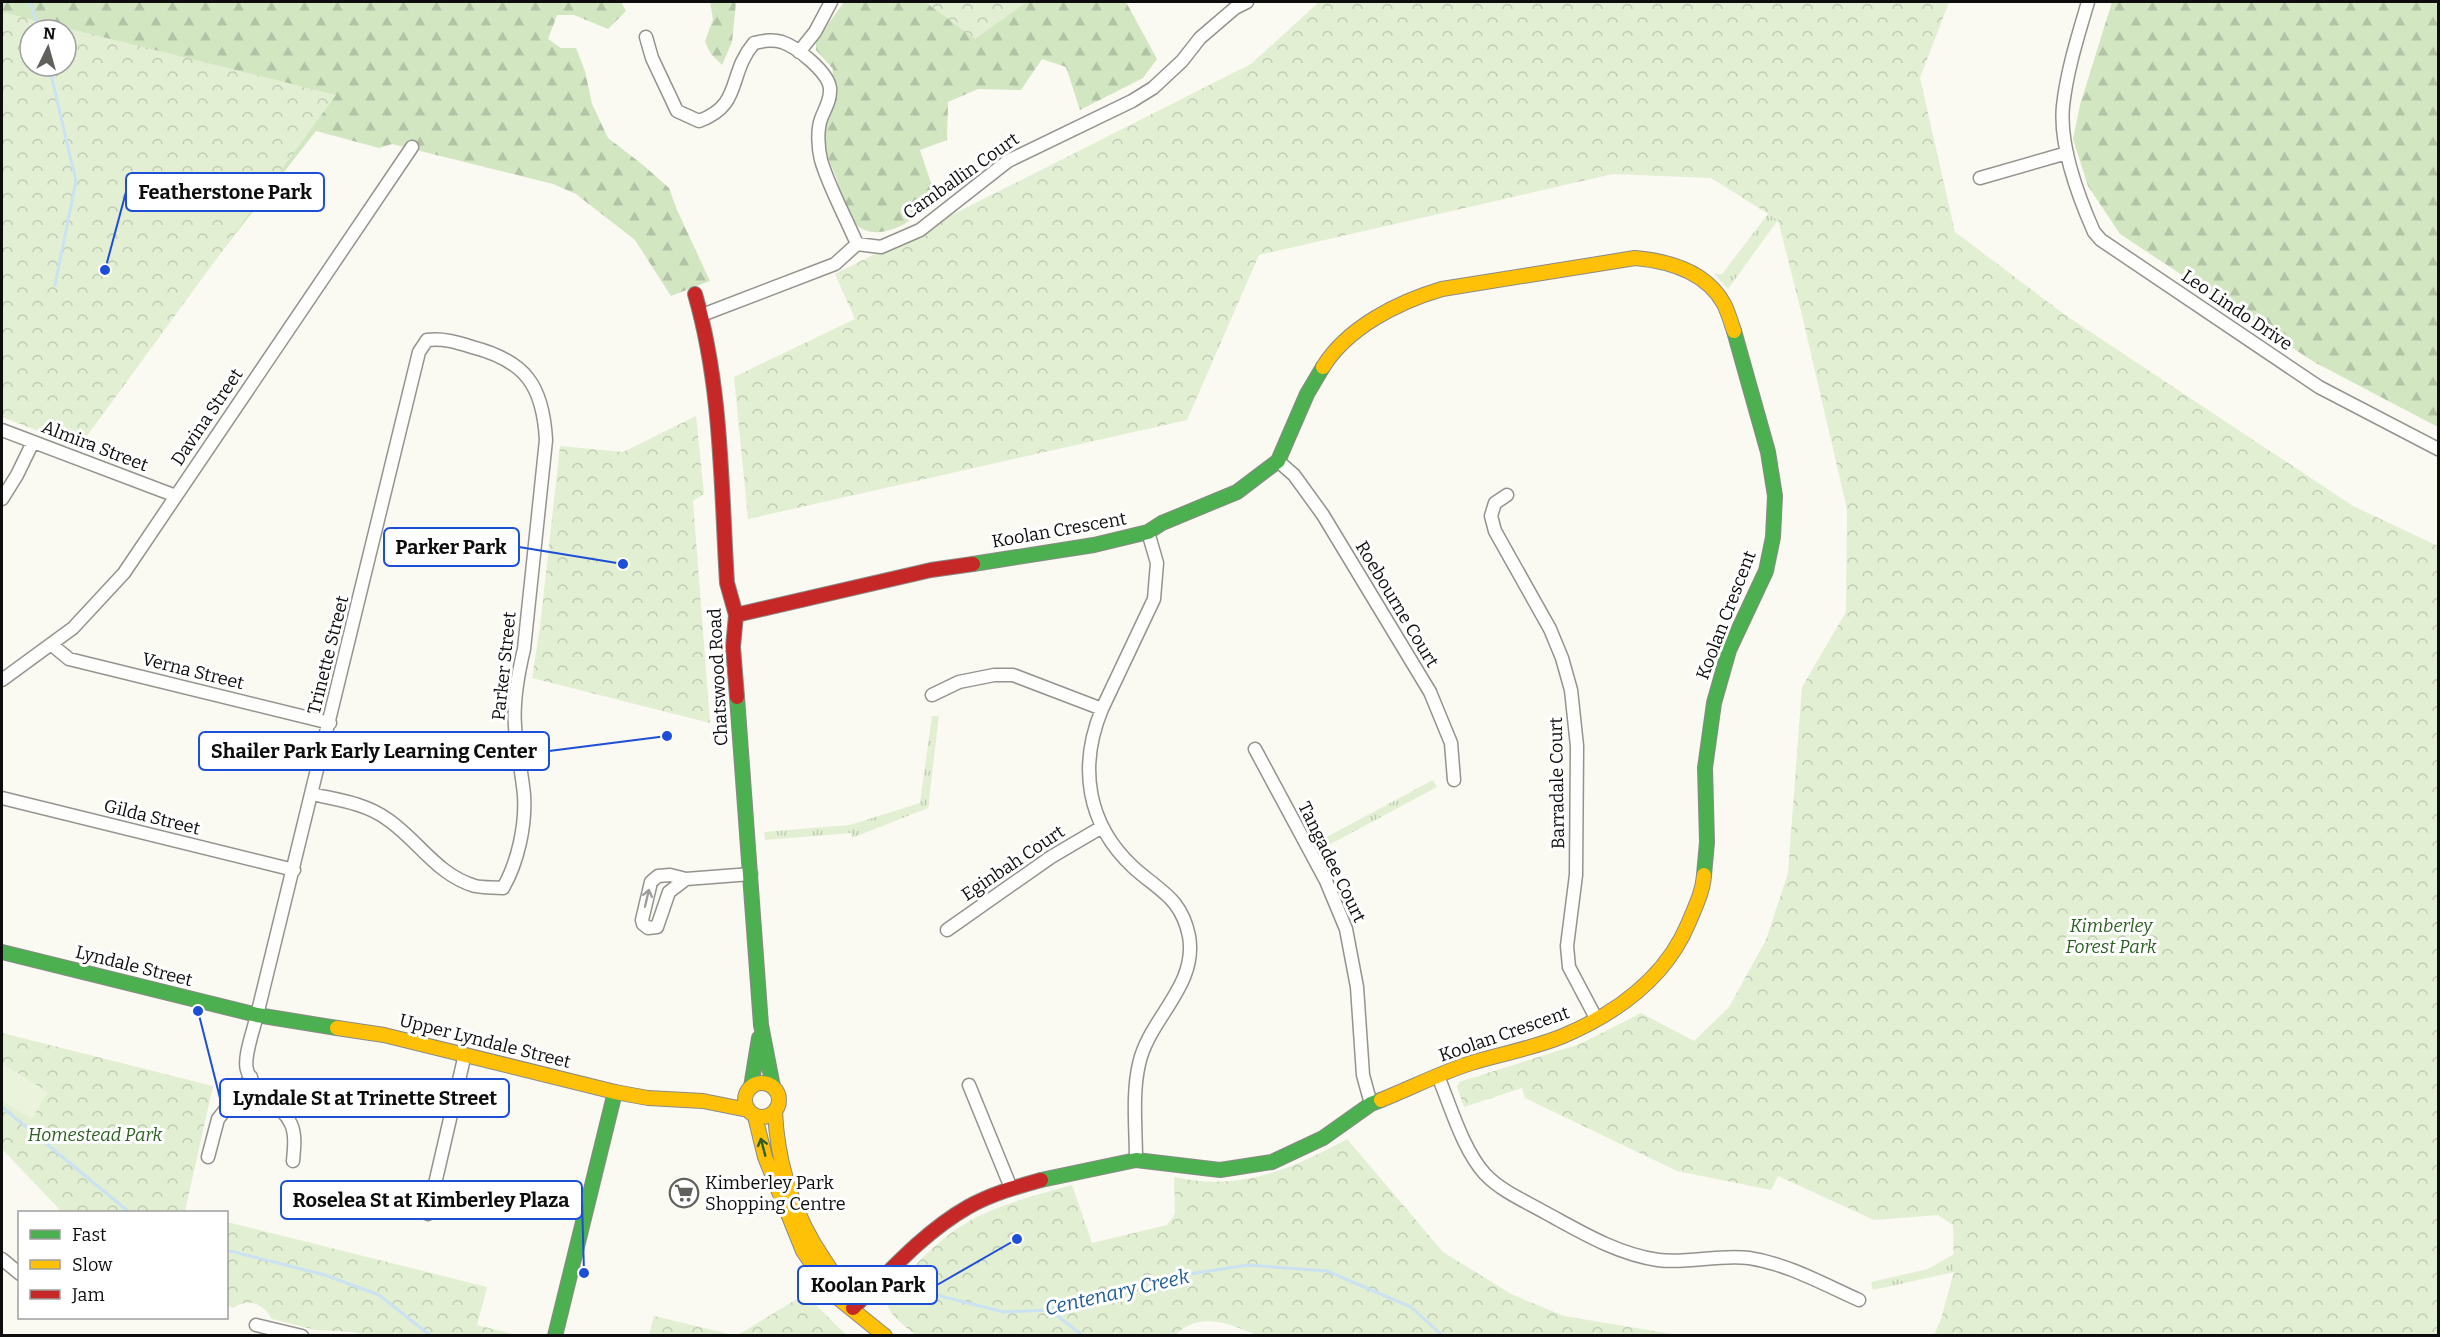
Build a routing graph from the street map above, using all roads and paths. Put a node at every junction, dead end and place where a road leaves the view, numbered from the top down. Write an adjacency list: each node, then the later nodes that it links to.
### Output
1 (831, 2): 5 (street)
2 (1247, 2): 9 (street, Camballin Court)
3 (2088, 2): 7 (street, Leo Lindo Drive)
4 (646, 37): 5 (street)
5 (799, 52): 9 (street)
6 (412, 147): 18 (street, Davina Street)
7 (2067, 153): 8 (street); 15 (street, Leo Lindo Drive)
8 (1980, 178)
9 (857, 244): 11 (street)
10 (695, 294): 11 (street, Chatswood Road)
11 (702, 315): 21 (street, Chatswood Road)
12 (427, 340): 26 (street, Trinette Street); 29 (street, Parker Street)
13 (2, 430): 14 (street, Almira Street)
14 (33, 442): 18 (street, Almira Street); 19 (street)
15 (2439, 449)
16 (1278, 461): 20 (street, Koolan Crescent); 28 (street, Roebourne Court); 38 (street, Koolan Crescent)
17 (1508, 495): 38 (street, Barradale Court)
18 (176, 496): 22 (street, Davina Street)
19 (2, 499)
20 (1148, 532): 21 (street, Koolan Crescent); 25 (street)
21 (736, 615): 33 (street, Chatswood Road)
22 (52, 645): 23 (street, Davina Street); 26 (street, Verna Street)
23 (2, 680)
24 (933, 695): 25 (street)
25 (1102, 709): 31 (street)
26 (330, 723): 29 (street, Trinette Street)
27 (1255, 749): 48 (street, Tangadee Court)
28 (1454, 780)
29 (312, 794): 32 (street, Trinette Street)
30 (2, 798): 32 (street, Gilda Street)
31 (1102, 827): 35 (street, Eginbah Court); 52 (street)
32 (294, 870): 37 (street, Trinette Street)
33 (751, 874): 34 (street); 39 (street, Chatswood Road)
34 (686, 879): 34 (street, one-way to 34)
35 (947, 930)
36 (2, 952): 37 (street, Lyndale Street)
37 (257, 1015): 40 (street, Upper Lyndale Street); 42 (street, Trinette Street)
38 (1596, 1018): 41 (street, Koolan Crescent)
39 (761, 1025): 44 (street, Chatswood Road); 45 (street, Chatswood Road)
40 (465, 1054): 46 (street, Upper Lyndale Street); 55 (street)
41 (1438, 1076): 48 (street, Koolan Crescent); 59 (street)
42 (251, 1077): 51 (street); 53 (street)
43 (969, 1085): 54 (street)
44 (773, 1087): 45 (street); 49 (street)
45 (749, 1089): 47 (street, Upper Lyndale Street); 50 (street)
46 (615, 1092): 47 (street, Upper Lyndale Street); 63 (street)
47 (703, 1101): 50 (street, Upper Lyndale Street)
48 (1371, 1104): 52 (street, Koolan Crescent)
49 (775, 1112): 50 (street); 56 (street)
50 (751, 1113): 56 (street, one-way to 50)
51 (208, 1157)
52 (1136, 1160): 54 (street, Koolan Crescent)
53 (293, 1161)
54 (1011, 1188): 60 (street, Koolan Crescent)
55 (428, 1214)
56 (807, 1242): 60 (street)
57 (2, 1259): 58 (street)
58 (18, 1272)
59 (1859, 1300)
60 (853, 1308): 64 (street)
61 (256, 1325): 62 (street)
62 (302, 1335)
63 (555, 1335)
64 (885, 1335)

